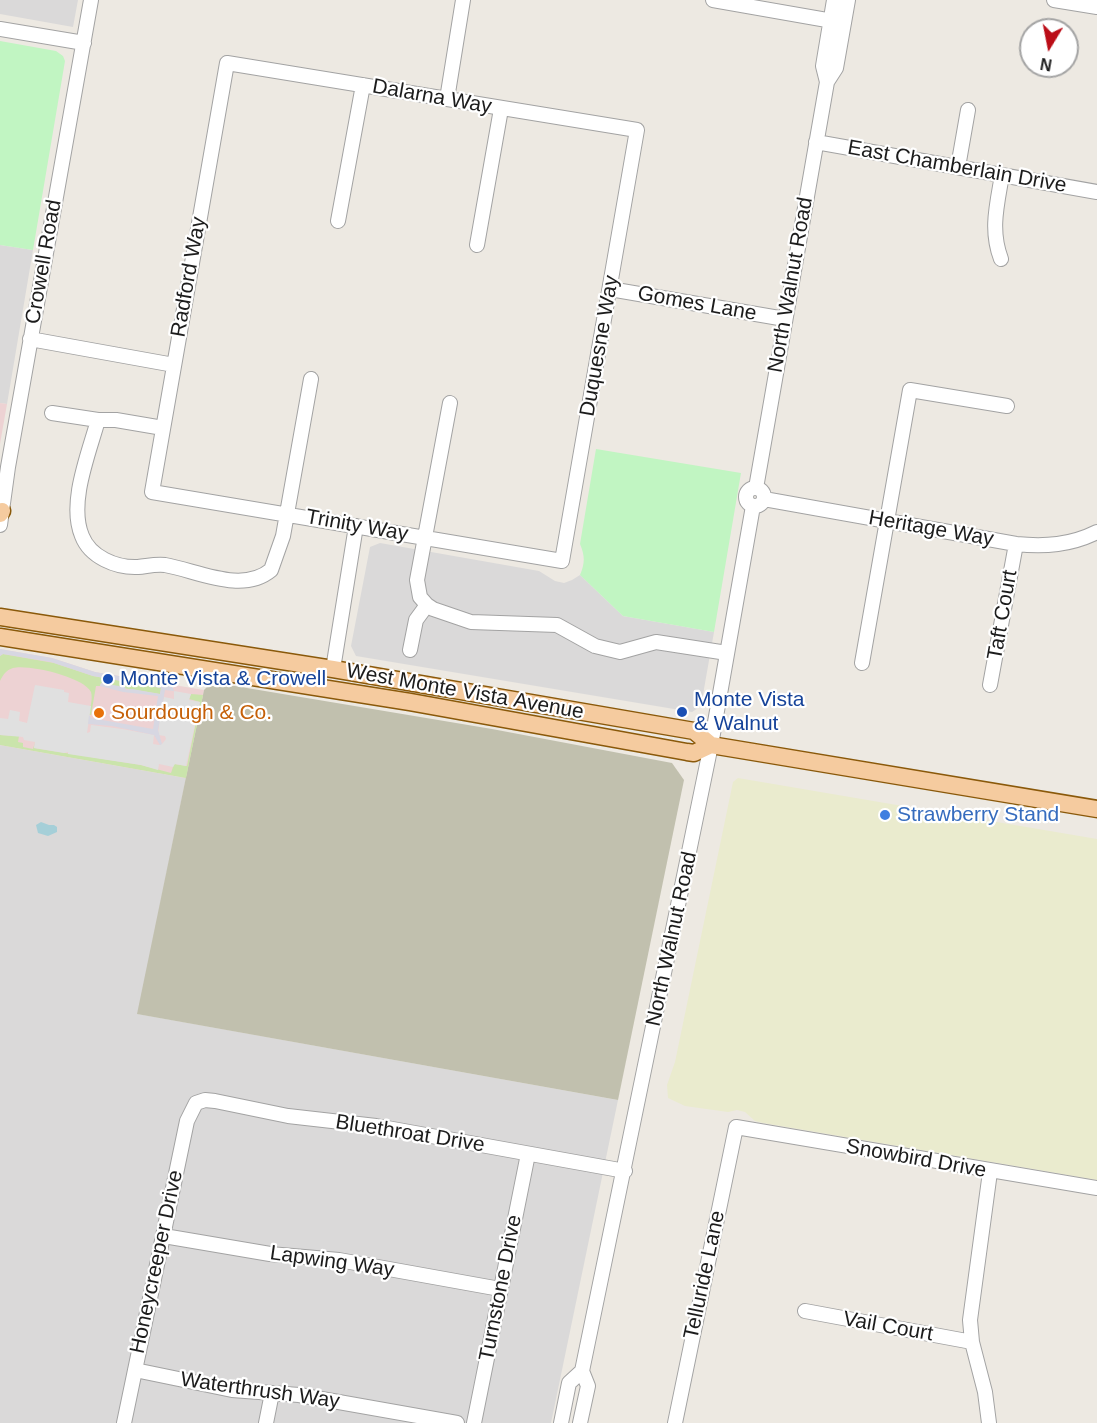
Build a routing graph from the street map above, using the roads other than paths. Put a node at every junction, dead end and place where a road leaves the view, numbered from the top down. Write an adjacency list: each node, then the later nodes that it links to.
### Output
1 (91, 0): 10 (street, Crowell Road)
2 (463, 0): 13 (street)
3 (713, 0): 8 (street)
4 (834, 0): 8 (street, North Walnut Road)
5 (848, 0): 8 (street, North Walnut Road)
6 (1054, 0): 7 (street)
7 (1097, 7)
8 (837, 22): 17 (street, North Walnut Road)
9 (0, 29): 10 (street)
10 (84, 43): 26 (street, Crowell Road)
11 (227, 63): 12 (street, Dalarna Way); 27 (street, Radford Way)
12 (363, 85): 13 (street, Dalarna Way); 21 (street)
13 (447, 99): 14 (street, Dalarna Way)
14 (501, 109): 16 (street, Dalarna Way); 22 (street)
15 (968, 110): 18 (street)
16 (637, 130): 24 (street, Duquesne Way)
17 (816, 142): 18 (street, East Chamberlain Drive); 25 (street, North Walnut Road)
18 (958, 168): 19 (street, East Chamberlain Drive)
19 (1002, 175): 20 (street, East Chamberlain Drive); 23 (street)
20 (1097, 192)
21 (338, 221)
22 (477, 245)
23 (1001, 259)
24 (610, 289): 25 (street, Gomes Lane); 43 (street, Duquesne Way)
25 (785, 319): 35 (street, North Walnut Road)
26 (30, 339): 27 (street); 37 (street, Crowell Road)
27 (174, 365): 33 (street, Radford Way)
28 (311, 379): 36 (street)
29 (450, 403): 41 (street)
30 (1007, 406): 38 (street)
31 (52, 413): 32 (street)
32 (98, 420): 33 (street); 36 (street)
33 (163, 428): 34 (street, Radford Way)
34 (152, 492): 36 (street, Trinity Way)
35 (758, 498): 38 (street, Heritage Way); 48 (street, North Walnut Road)
36 (287, 515): 39 (street, Trinity Way)
37 (1, 516)
38 (887, 521): 42 (street, Heritage Way); 49 (street)
39 (356, 526): 41 (street, Trinity Way); 50 (street)
40 (1097, 532): 42 (street, Heritage Way)
41 (424, 538): 43 (street, Trinity Way); 44 (street)
42 (1016, 544): 51 (street, Taft Court)
43 (562, 561)
44 (427, 605): 47 (street); 48 (street)
45 (0, 617): 50 (main road, West Monte Vista Avenue)
46 (0, 637): 52 (main road, West Monte Vista Avenue)
47 (410, 650)
48 (727, 653): 52 (street, North Walnut Road)
49 (862, 663)
50 (333, 669): 52 (main road, West Monte Vista Avenue)
51 (990, 686)
52 (711, 745): 53 (main road, West Monte Vista Avenue); 57 (street, North Walnut Road)
53 (1097, 809)
54 (196, 1103): 56 (street, Bluethroat Drive); 60 (street, Honeycreeper Drive)
55 (736, 1127): 58 (street, Snowbird Drive); 73 (street, Telluride Lane)
56 (528, 1154): 57 (street, Bluethroat Drive); 61 (street, Turnstone Drive)
57 (625, 1171): 65 (street, North Walnut Road)
58 (990, 1172): 59 (street, Snowbird Drive); 63 (street)
59 (1097, 1188)
60 (164, 1236): 61 (street, Lapwing Way); 64 (street, Honeycreeper Drive)
61 (500, 1289): 70 (street, Turnstone Drive)
62 (805, 1311): 63 (street, Vail Court)
63 (972, 1342): 74 (street)
64 (135, 1370): 66 (street, Waterthrush Way); 67 (street, Honeycreeper Drive)
65 (582, 1371): 71 (street, North Walnut Road); 72 (street, North Walnut Road)
66 (272, 1393): 68 (street); 69 (street, Waterthrush Way)
67 (124, 1423)
68 (266, 1423)
69 (457, 1423)
70 (474, 1423)
71 (561, 1423)
72 (580, 1423)
73 (675, 1423)
74 (989, 1423)

